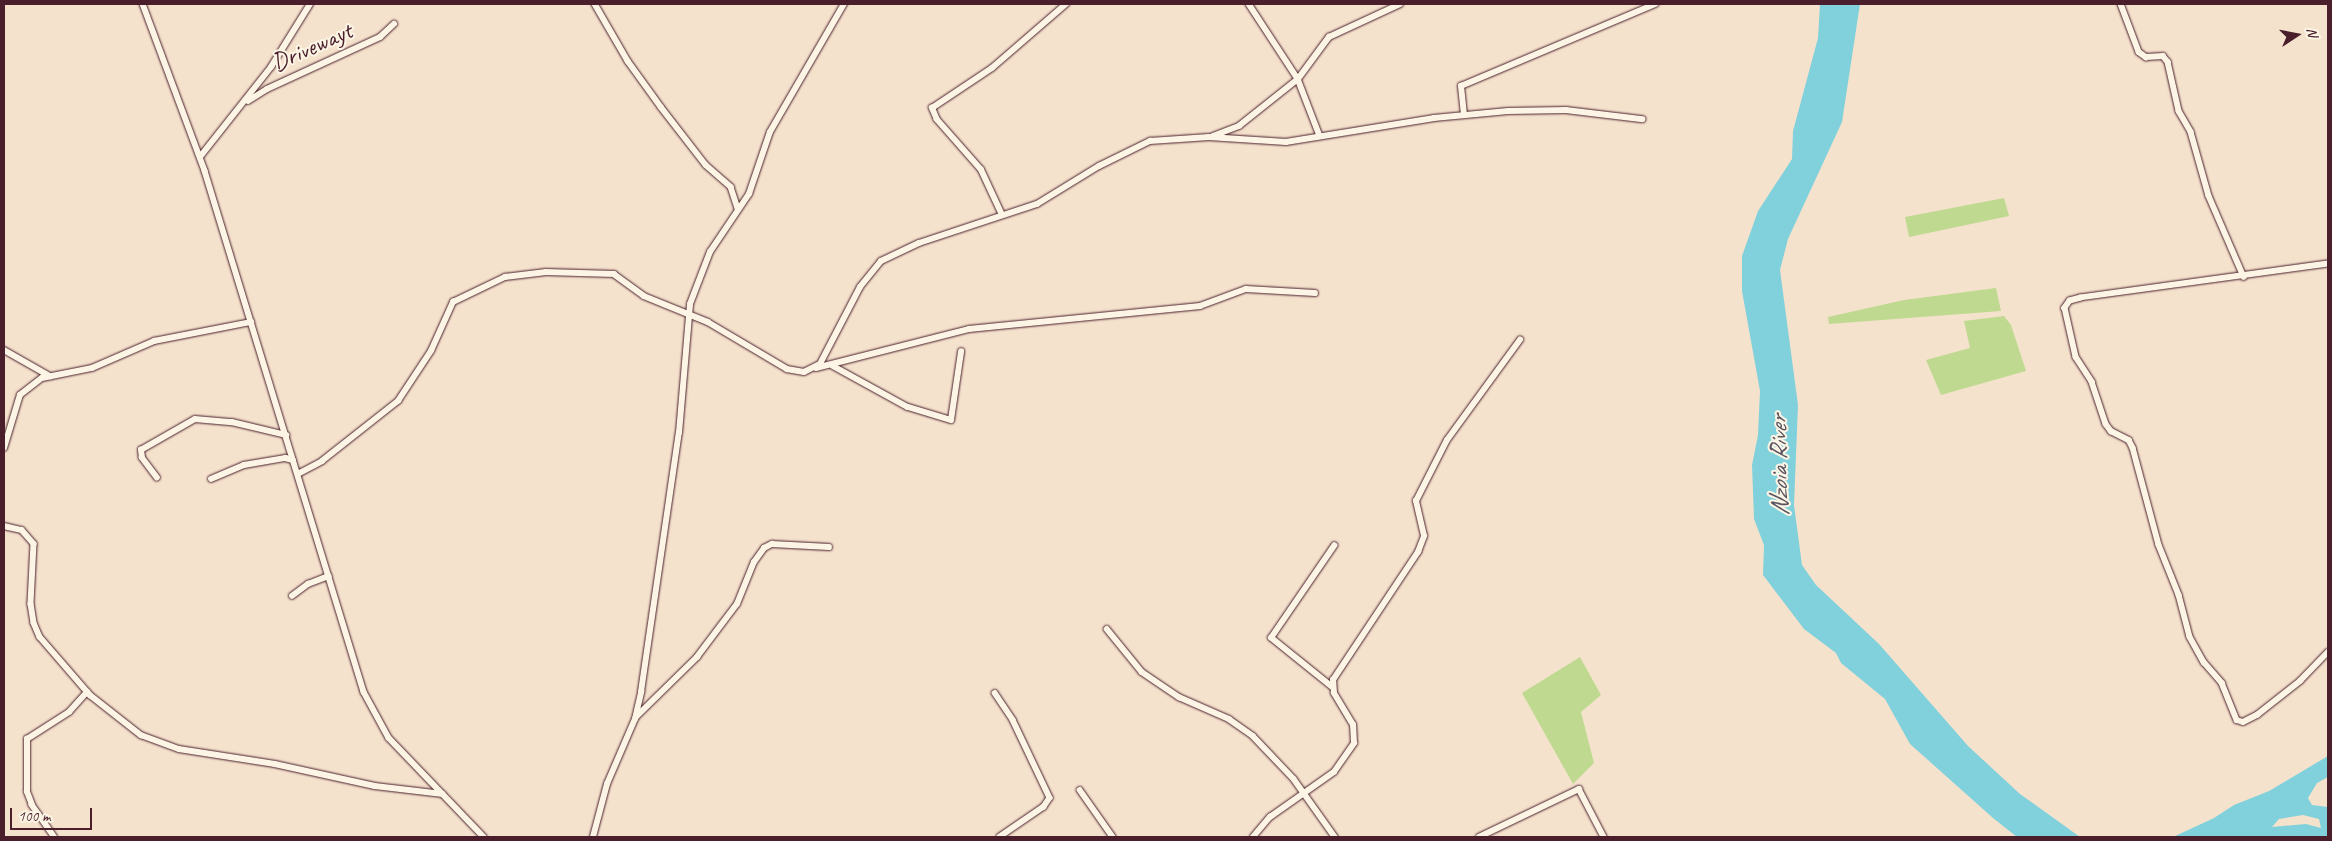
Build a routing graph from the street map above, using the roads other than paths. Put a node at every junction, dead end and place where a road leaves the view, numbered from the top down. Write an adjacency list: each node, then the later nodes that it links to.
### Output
1 (144, 4): 17 (street)
2 (310, 4): 12 (street)
3 (595, 4): 18 (street)
4 (844, 4): 18 (street)
5 (1066, 4): 19 (street)
6 (1249, 4): 11 (street)
7 (1400, 4): 11 (street)
8 (1655, 4): 13 (street)
9 (2121, 4): 21 (street)
10 (394, 24): 12 (street, Drivewayt)
11 (1298, 79): 15 (street); 16 (street)
12 (244, 103): 17 (street)
13 (1464, 115): 14 (street); 15 (street)
14 (1642, 119)
15 (1320, 136): 16 (street)
16 (1209, 138): 19 (street)
17 (200, 157): 24 (street)
18 (738, 210): 23 (street)
19 (1002, 215): 29 (street)
20 (2328, 264): 21 (street)
21 (2244, 277): 43 (street)
22 (1314, 293): 28 (street)
23 (689, 314): 29 (street); 34 (street); 47 (street)
24 (252, 322): 30 (street); 31 (street)
25 (1520, 340): 44 (street)
26 (4, 350): 30 (street)
27 (961, 352): 28 (street)
28 (832, 366): 29 (street)
29 (816, 368)
30 (50, 376): 32 (street)
31 (286, 435): 33 (street); 35 (street)
32 (4, 448)
33 (294, 460): 34 (street); 36 (street)
34 (298, 474): 40 (street)
35 (157, 478)
36 (210, 479)
37 (4, 526): 45 (street)
38 (1334, 546): 44 (street)
39 (829, 547): 47 (street)
40 (328, 576): 41 (street); 49 (street)
41 (292, 596)
42 (1106, 629): 50 (street)
43 (2328, 652)
44 (1332, 687): 50 (street)
45 (87, 692): 49 (street); 51 (street)
46 (995, 693): 54 (street)
47 (636, 717): 53 (street)
48 (1080, 790): 55 (street)
49 (443, 794): 52 (street)
50 (1305, 794): 56 (street); 57 (street)
51 (54, 837)
52 (484, 837)
53 (592, 837)
54 (1000, 837)
55 (1113, 837)
56 (1253, 837)
57 (1334, 837)
58 (1479, 837): 59 (street)
59 (1604, 837)

